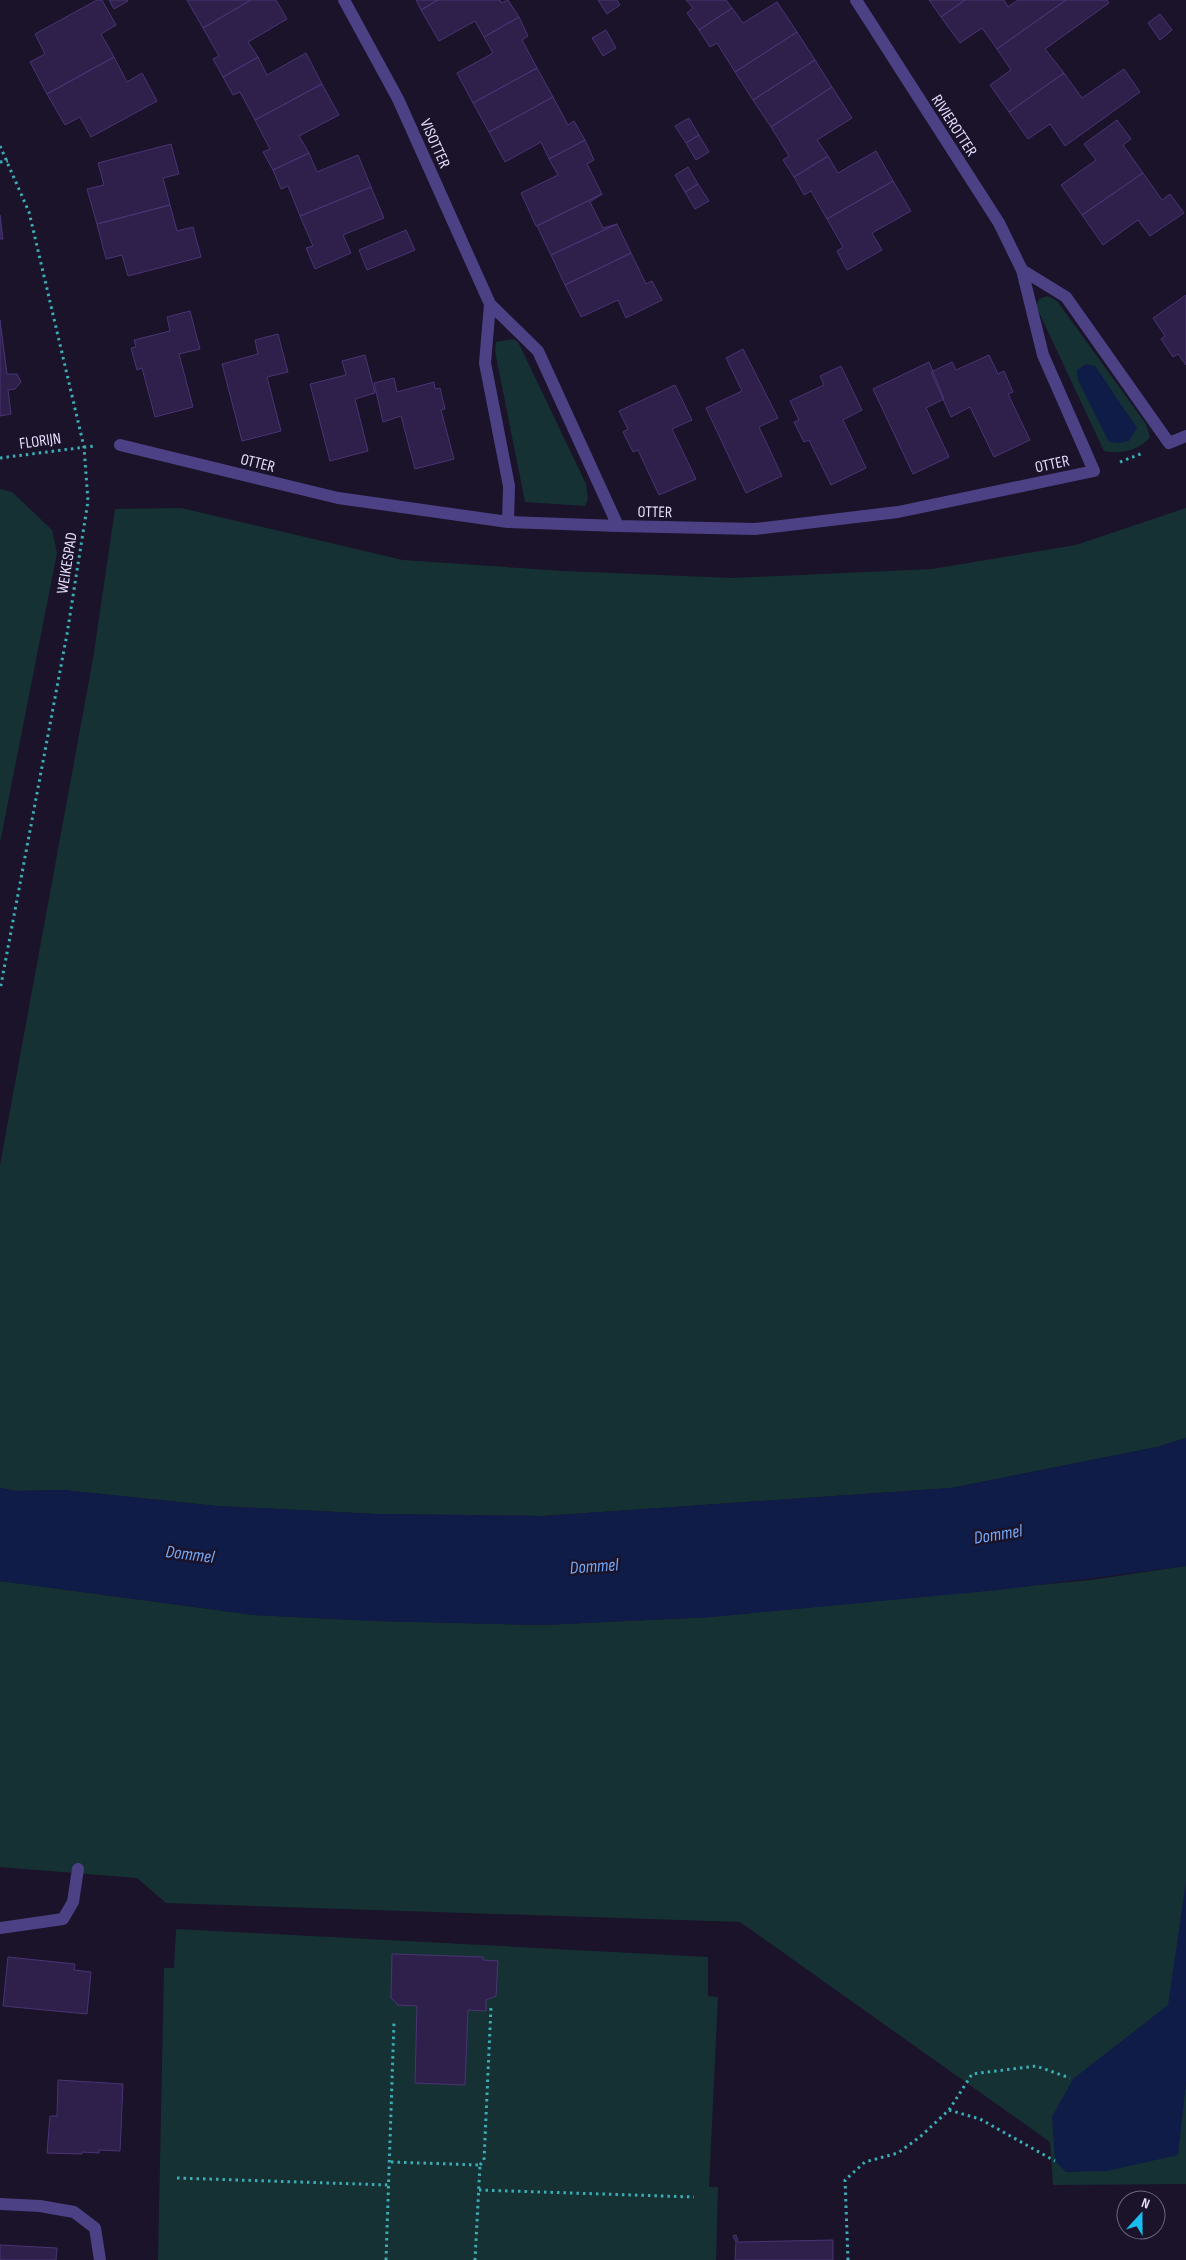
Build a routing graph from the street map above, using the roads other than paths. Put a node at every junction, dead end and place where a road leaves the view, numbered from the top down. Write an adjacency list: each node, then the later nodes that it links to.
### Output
1 (344, 0): 4 (street, VISOTTER)
2 (856, 0): 3 (street, RIVIEROTTER)
3 (1022, 270): 5 (street); 7 (street, RIVIEROTTER)
4 (490, 304): 8 (street, VISOTTER); 9 (street, VISOTTER)
5 (1186, 436)
6 (120, 445): 8 (street, OTTER)
7 (1094, 471): 9 (street, OTTER)
8 (508, 522): 9 (street, OTTER)
9 (618, 526)
10 (78, 1869): 11 (street)
11 (0, 1928)
12 (0, 2204): 13 (street)
13 (100, 2260)

